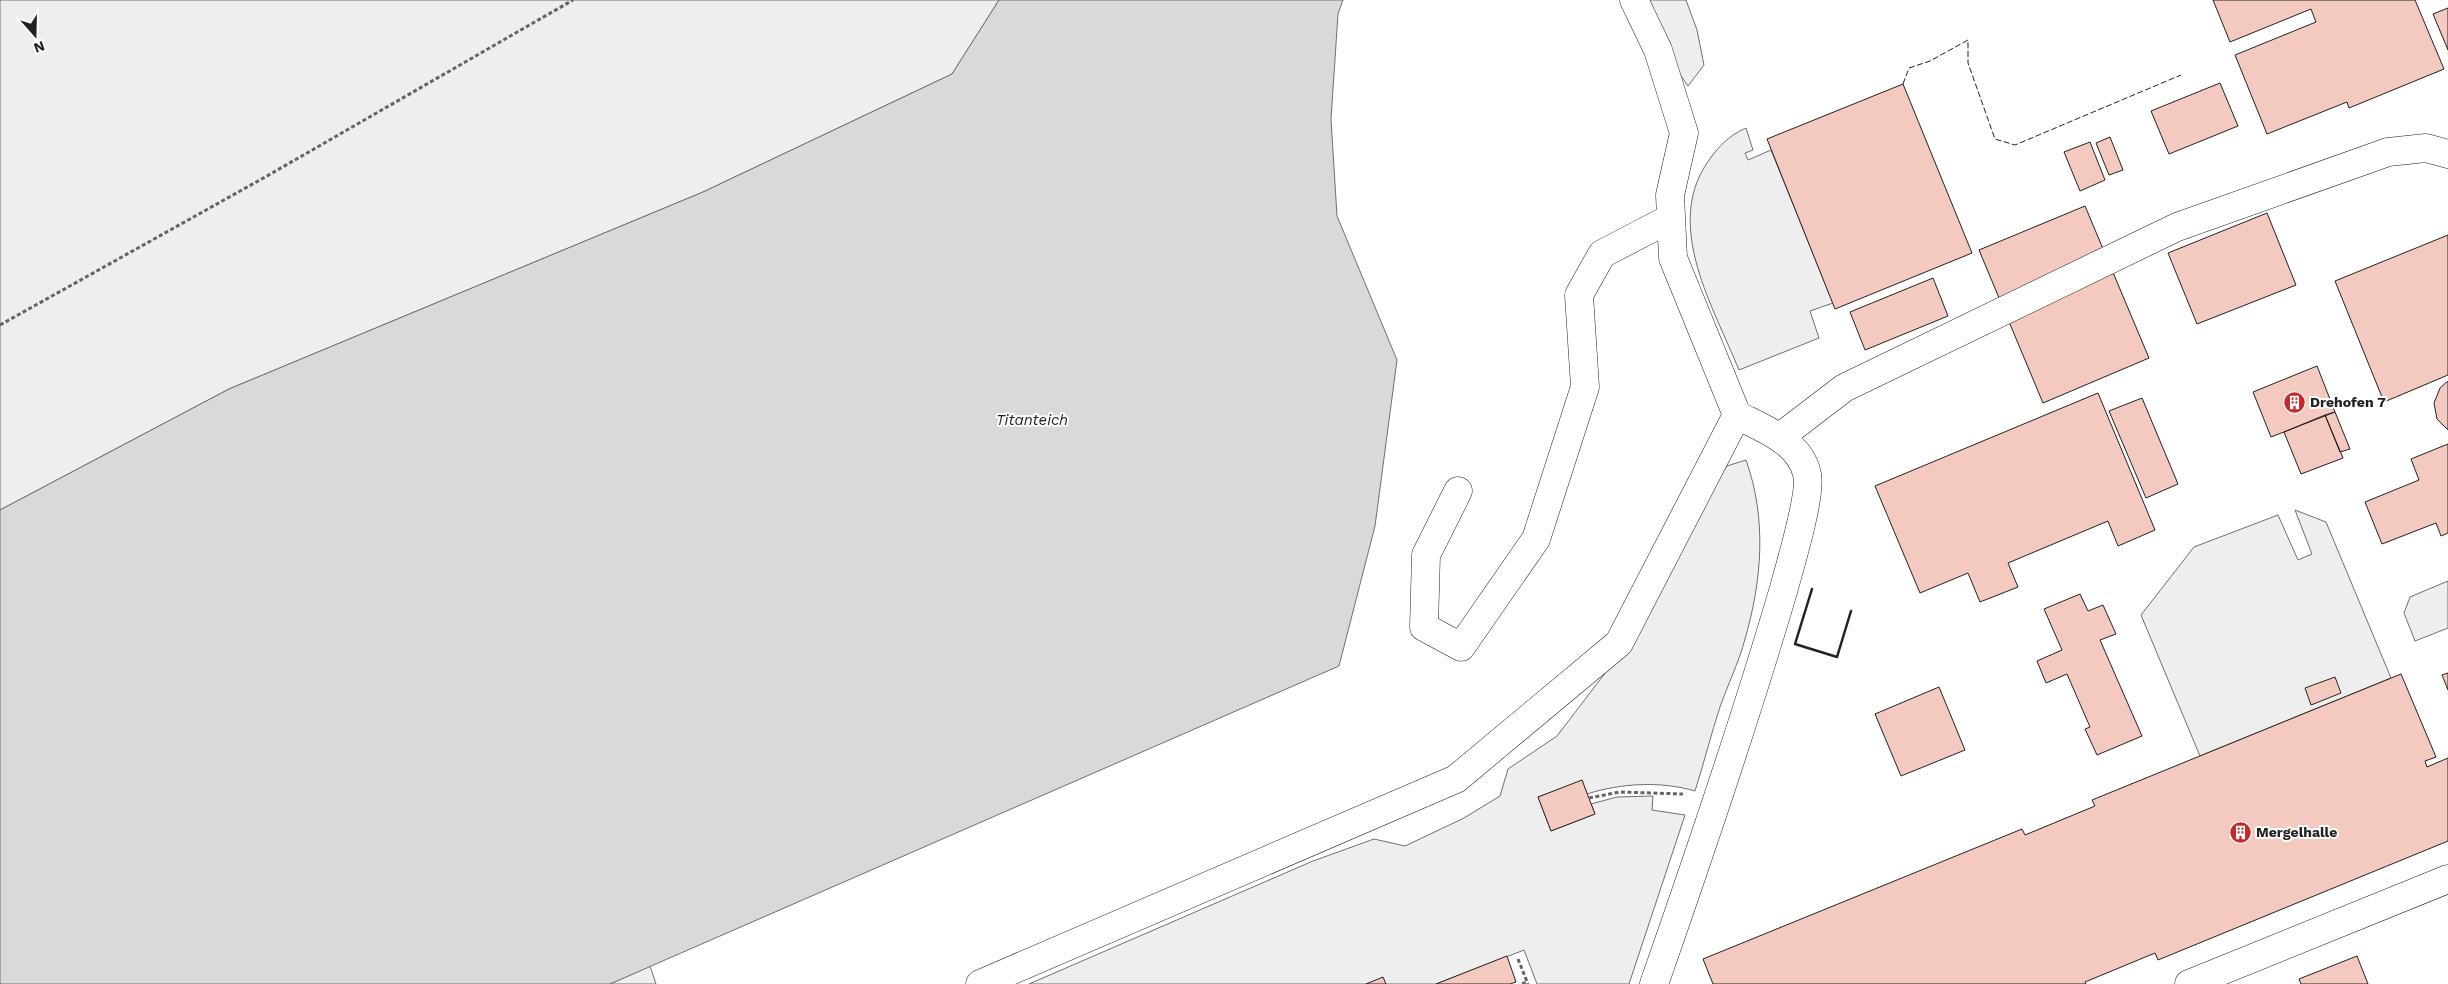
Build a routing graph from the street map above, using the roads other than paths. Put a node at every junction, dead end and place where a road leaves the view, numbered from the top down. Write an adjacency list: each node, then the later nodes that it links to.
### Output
1 (1634, 0): 3 (lane)
2 (2448, 154): 5 (lane)
3 (1671, 218): 4 (lane); 6 (lane)
4 (1737, 415): 5 (lane); 8 (lane)
5 (1780, 437): 9 (lane)
6 (1458, 491)
7 (2448, 879): 10 (lane)
8 (980, 984)
9 (1654, 984)
10 (2189, 984)

